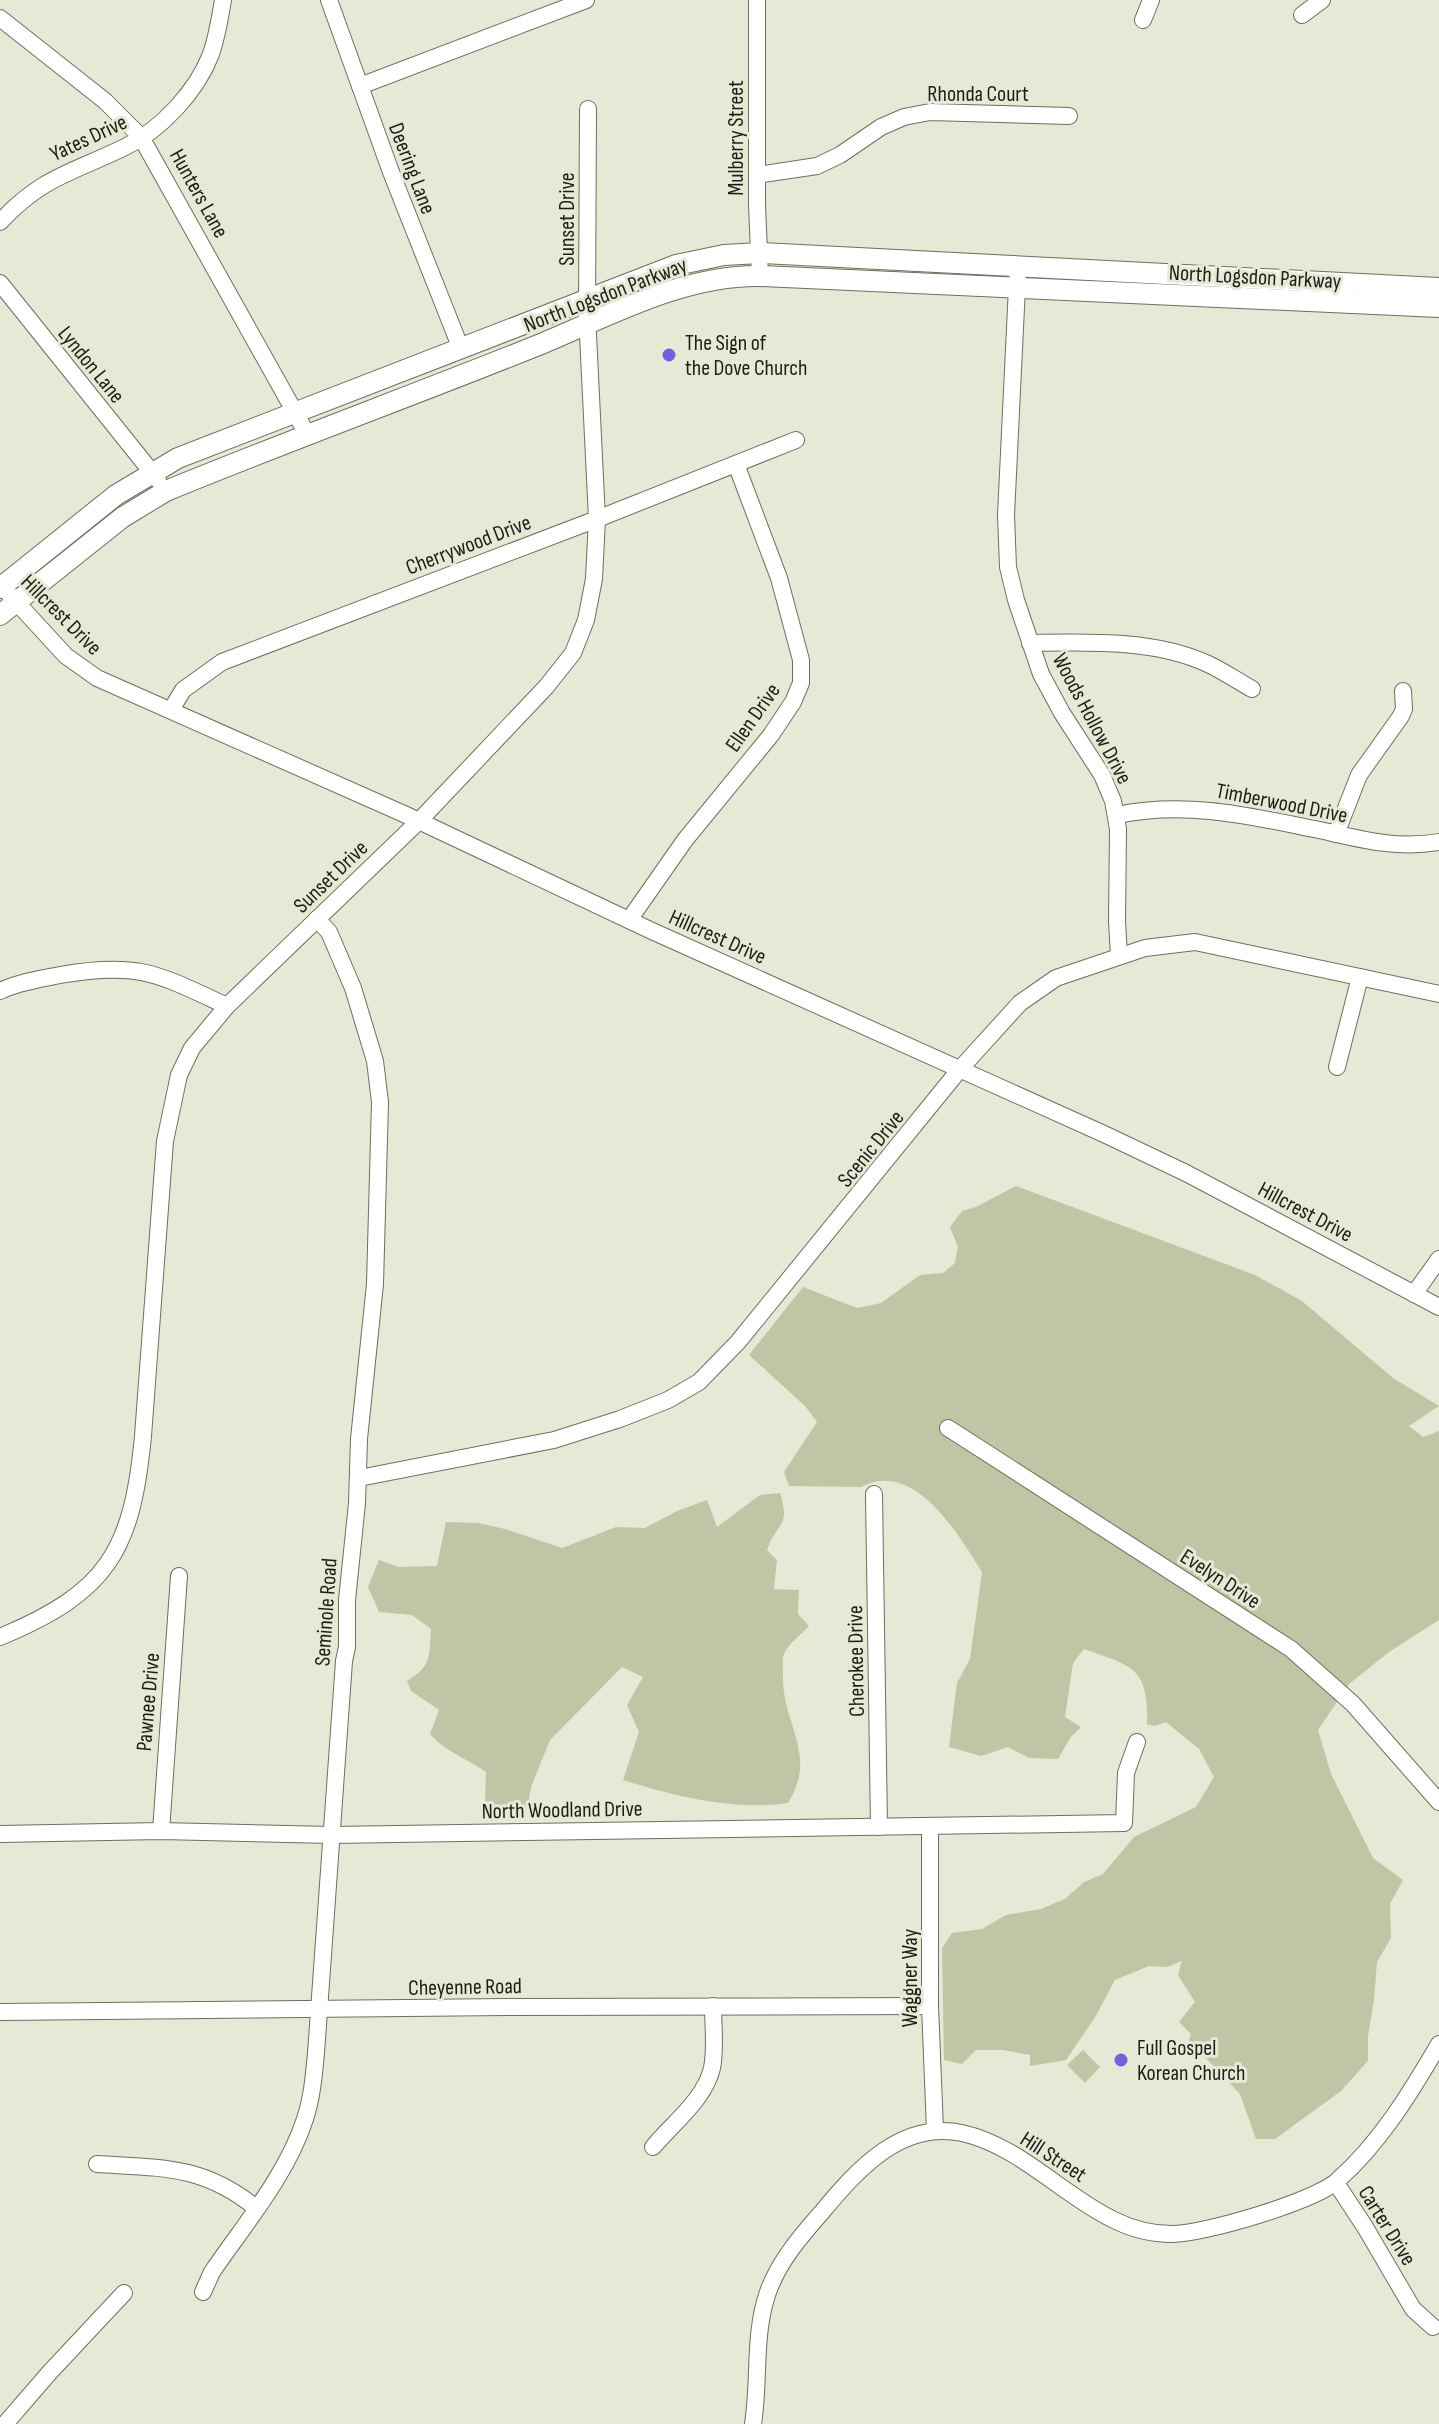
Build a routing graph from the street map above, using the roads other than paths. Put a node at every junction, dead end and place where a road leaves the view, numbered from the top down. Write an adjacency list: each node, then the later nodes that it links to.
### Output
1 (223, 0): 13 (street, Yates Drive)
2 (329, 0): 10 (street, Deering Lane)
3 (586, 0): 10 (street)
4 (757, 0): 14 (street, Mulberry Street)
5 (1151, 0): 9 (street)
6 (1322, 0): 7 (street)
7 (1302, 15)
8 (0, 18): 13 (street, Hunters Lane)
9 (1143, 20)
10 (360, 86): 27 (street, Deering Lane)
11 (588, 109): 23 (street, Sunset Drive)
12 (1069, 116): 14 (street, Rhonda Court)
13 (141, 137): 15 (street, Yates Drive); 28 (street, Hunters Lane)
14 (757, 175): 16 (street, Mulberry Street)
15 (0, 222)
16 (760, 253): 17 (main road, North Logsdon Parkway); 18 (street, Mulberry Street); 23 (main road, North Logsdon Parkway)
17 (1018, 266): 20 (main road, North Logsdon Parkway); 21 (street, Woods Hollow Drive)
18 (760, 276): 21 (main road, North Logsdon Parkway); 26 (main road, North Logsdon Parkway)
19 (0, 283): 32 (street, Lyndon Lane)
20 (1365, 283): 22 (main road, North Logsdon Parkway); 24 (street)
21 (1018, 288): 24 (main road, North Logsdon Parkway); 37 (street, Woods Hollow Drive)
22 (1439, 288)
23 (587, 301): 26 (street, Sunset Drive); 27 (main road, North Logsdon Parkway)
24 (1364, 305): 25 (main road, North Logsdon Parkway)
25 (1439, 307)
26 (588, 324): 29 (main road, North Logsdon Parkway); 34 (street, Sunset Drive)
27 (461, 349): 28 (main road, North Logsdon Parkway)
28 (296, 415): 29 (street, Hunters Lane); 32 (main road, North Logsdon Parkway)
29 (307, 434): 33 (main road, North Logsdon Parkway)
30 (796, 440): 31 (street, Cherrywood Drive)
31 (736, 464): 34 (street, Cherrywood Drive); 46 (street, Ellen Drive)
32 (151, 472): 33 (street, Lyndon Lane); 35 (main road, North Logsdon Parkway)
33 (166, 491): 36 (main road, North Logsdon Parkway)
34 (597, 519): 40 (street, Cherrywood Drive); 42 (street, Sunset Drive)
35 (1, 585): 36 (street, Hillcrest Drive)
36 (8, 609): 40 (street, Hillcrest Drive)
37 (1030, 643): 38 (street); 41 (street, Woods Hollow Drive)
38 (1252, 689)
39 (1403, 691): 43 (street)
40 (171, 710): 42 (street, Hillcrest Drive)
41 (1117, 815): 43 (street, Timberwood Drive); 47 (street, Woods Hollow Drive)
42 (419, 821): 45 (street, Sunset Drive); 46 (street, Hillcrest Drive)
43 (1336, 834): 44 (street, Timberwood Drive)
44 (1439, 842)
45 (317, 919): 51 (street, Sunset Drive); 58 (street, Seminole Road)
46 (629, 920): 53 (street, Hillcrest Drive)
47 (1119, 956): 48 (street, Scenic Drive); 53 (street, Scenic Drive)
48 (1360, 977): 50 (street, Scenic Drive); 52 (street)
49 (0, 991): 51 (street)
50 (1439, 994)
51 (227, 1006): 61 (street, Sunset Drive)
52 (1337, 1067)
53 (960, 1069): 55 (street, Hillcrest Drive); 58 (street, Scenic Drive)
54 (1439, 1259): 55 (street)
55 (1414, 1294): 56 (street, Hillcrest Drive)
56 (1439, 1307)
57 (948, 1428): 63 (street, Evelyn Drive)
58 (359, 1478): 68 (street, Seminole Road)
59 (874, 1494): 65 (street, Cherokee Drive)
60 (179, 1576): 66 (street, Pawnee Drive)
61 (0, 1637)
62 (1137, 1742): 64 (street, North Woodland Drive)
63 (1439, 1802)
64 (930, 1826): 65 (street, North Woodland Drive); 70 (street, Waggner Way)
65 (879, 1827): 68 (street, North Woodland Drive)
66 (161, 1831): 67 (street, North Woodland Drive); 68 (street, North Woodland Drive)
67 (0, 1834)
68 (331, 1835): 71 (street, Seminole Road)
69 (713, 2006): 70 (street, Cheyenne Road); 71 (street, Cheyenne Road); 75 (street)
70 (930, 2006): 74 (street, Waggner Way)
71 (319, 2010): 72 (street, Cheyenne Road); 78 (street, Seminole Road)
72 (0, 2012)
73 (1439, 2044): 77 (street, Hill Street)
74 (935, 2130): 77 (street, Hill Street); 83 (street)
75 (653, 2147)
76 (97, 2164): 78 (street)
77 (1336, 2183): 81 (street, Carter Drive)
78 (256, 2208): 79 (street, Seminole Road)
79 (203, 2292)
80 (124, 2293): 82 (street)
81 (1433, 2327)
82 (5, 2424)
83 (753, 2424)

